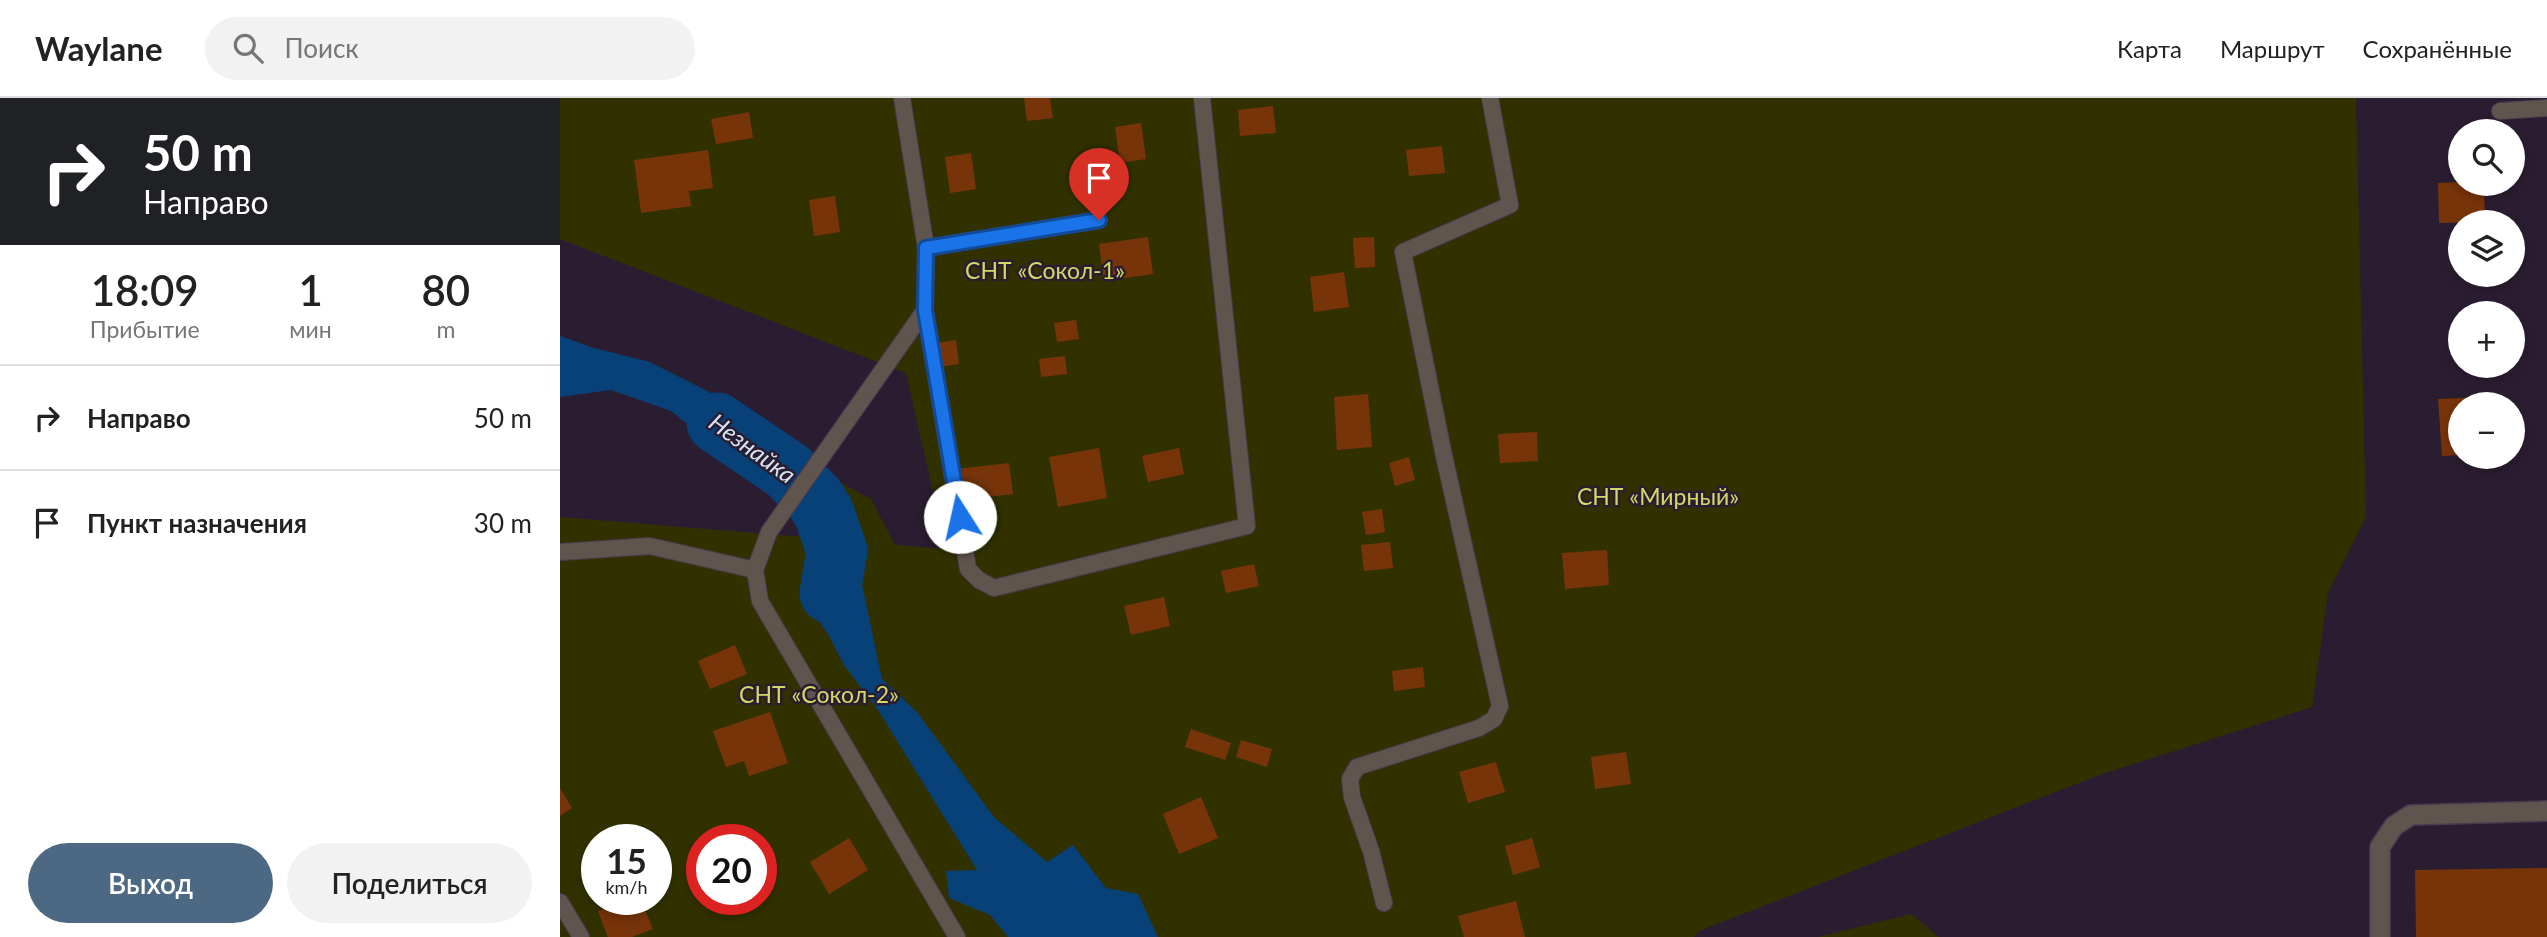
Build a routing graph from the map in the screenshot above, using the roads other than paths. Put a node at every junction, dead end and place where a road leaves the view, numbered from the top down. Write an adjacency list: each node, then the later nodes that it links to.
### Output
1 (902, 98): 7 (lane)
2 (1202, 98): 8 (lane)
3 (1490, 98): 13 (lane)
4 (2547, 108): 5 (lane)
5 (2500, 111)
6 (1099, 220): 7 (lane)
7 (926, 248): 8 (lane)
8 (925, 310): 10 (lane)
9 (560, 552): 10 (lane)
10 (755, 570): 15 (lane)
11 (2547, 811): 16 (street)
12 (560, 902): 14 (lane)
13 (1384, 904)
14 (581, 937)
15 (957, 937)
16 (2380, 937)

